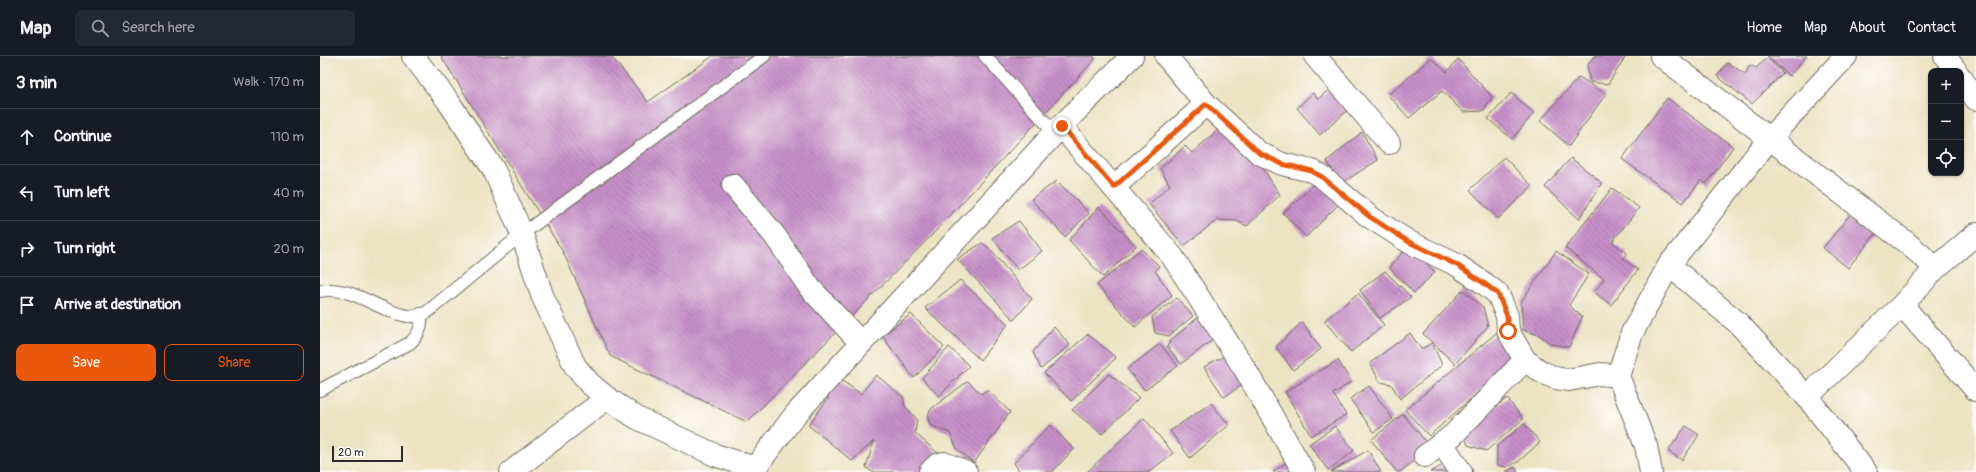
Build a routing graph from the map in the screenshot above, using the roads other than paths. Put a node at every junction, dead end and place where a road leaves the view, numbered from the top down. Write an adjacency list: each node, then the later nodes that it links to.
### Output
1 (413, 56): 19 (street)
2 (764, 56): 19 (lane)
3 (985, 56): 14 (lane)
4 (1132, 56): 14 (street)
5 (1166, 56): 13 (street)
6 (1315, 56): 16 (street)
7 (1661, 56): 15 (street)
8 (1846, 56): 15 (street)
9 (1945, 56): 10 (street)
10 (1954, 68)
11 (1964, 82): 12 (street)
12 (1976, 99)
13 (1206, 104): 18 (street); 27 (street)
14 (1058, 130): 18 (street); 26 (street)
15 (1770, 138): 21 (street); 22 (street)
16 (1389, 143)
17 (733, 185): 26 (street)
18 (1114, 187): 39 (street)
19 (522, 234): 25 (lane); 32 (street)
20 (1976, 234): 22 (street)
21 (1669, 265): 28 (street); 31 (street)
22 (1936, 268): 24 (street)
23 (320, 291): 25 (lane)
24 (1902, 306): 30 (street); 31 (street)
25 (420, 314): 29 (lane)
26 (861, 344): 35 (street)
27 (1525, 360): 28 (street); 33 (street)
28 (1618, 376): 41 (street)
29 (320, 390)
30 (1976, 390)
31 (1807, 397): 42 (street)
32 (607, 398): 35 (street); 36 (street)
33 (1442, 443): 34 (street); 40 (street)
34 (1425, 456)
35 (758, 470)
36 (511, 472)
37 (930, 472): 38 (street)
38 (966, 472)
39 (1304, 472)
40 (1462, 472)
41 (1652, 472)
42 (1866, 472)

